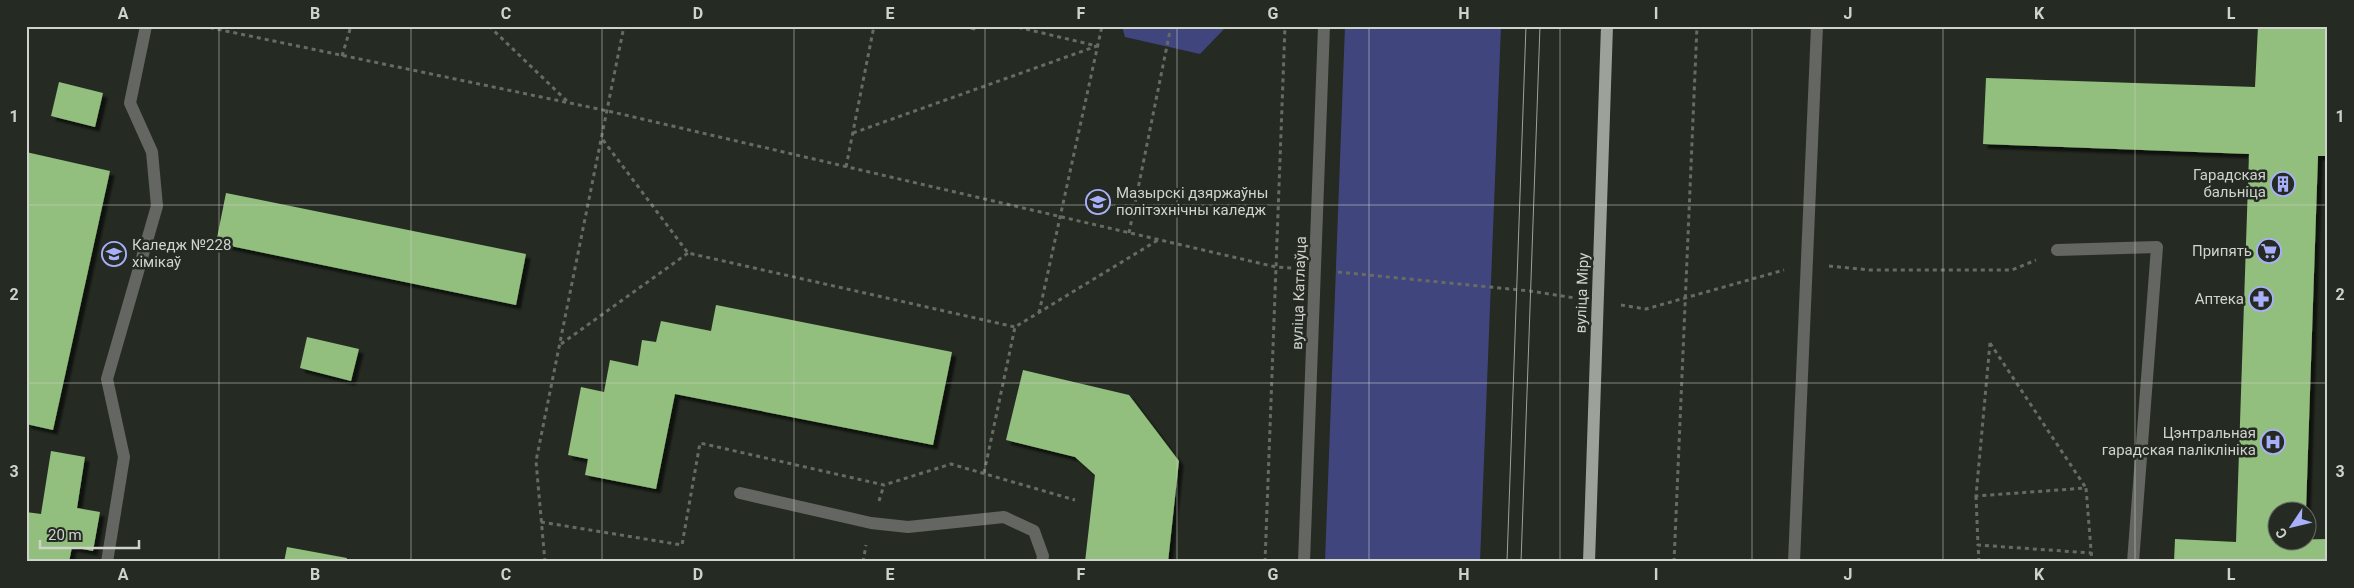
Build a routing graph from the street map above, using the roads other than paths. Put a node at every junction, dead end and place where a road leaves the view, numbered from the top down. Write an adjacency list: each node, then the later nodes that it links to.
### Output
1 (146, 26): 7 (street)
2 (1324, 26): 9 (street, вуліца Катлаўца)
3 (1607, 26): 10 (main road, вуліца Міру)
4 (1816, 26): 11 (street)
5 (2056, 250): 12 (street)
6 (740, 493): 8 (street)
7 (107, 562)
8 (1042, 562)
9 (1304, 562)
10 (1589, 562)
11 (1794, 562)
12 (2133, 562)

